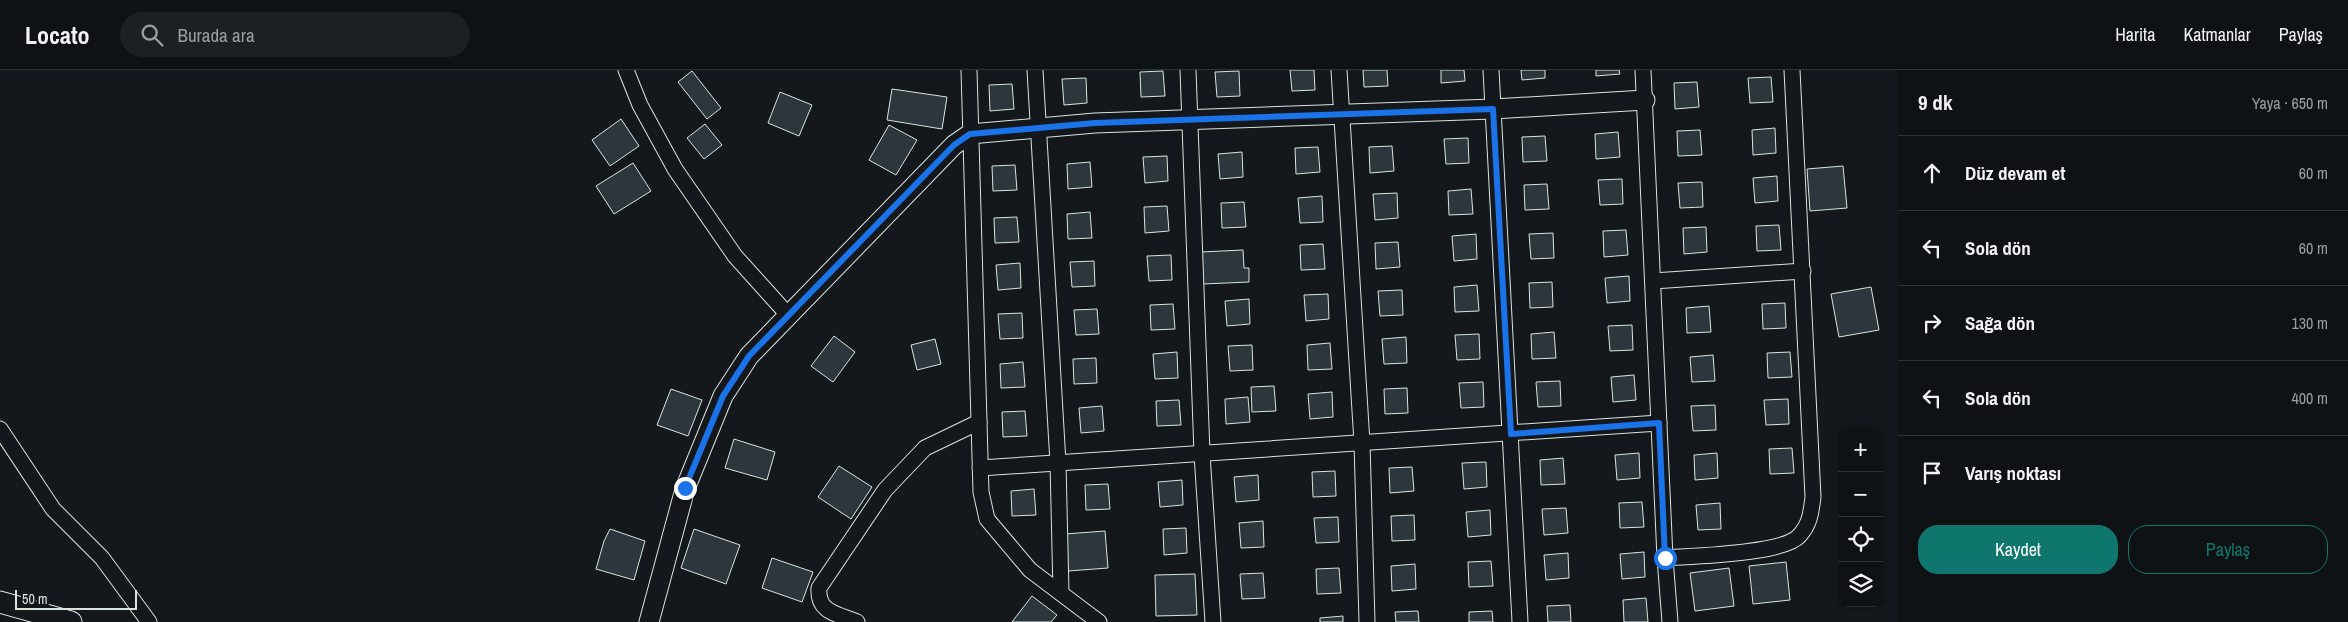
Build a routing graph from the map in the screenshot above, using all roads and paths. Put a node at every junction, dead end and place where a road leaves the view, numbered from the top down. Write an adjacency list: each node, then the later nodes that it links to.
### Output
1 (626, 70): 17 (street)
2 (969, 70): 14 (street)
3 (1035, 70): 13 (street)
4 (1188, 70): 12 (street)
5 (1339, 70): 11 (street)
6 (1491, 70): 10 (street)
7 (1643, 70): 9 (street)
8 (1792, 70): 15 (street)
9 (1645, 100): 10 (street); 16 (street)
10 (1493, 109): 11 (street); 21 (street)
11 (1341, 115): 12 (street); 22 (street)
12 (1191, 120): 13 (street); 23 (street)
13 (1039, 128): 14 (street); 24 (street)
14 (970, 134): 17 (street); 18 (street)
15 (1803, 271): 16 (street); 26 (street)
16 (1653, 281): 19 (street)
17 (789, 316): 31 (street)
18 (979, 422): 25 (street); 32 (street)
19 (1659, 423): 21 (street); 26 (street)
20 (0, 429): 30 (street)
21 (1511, 434): 22 (street); 36 (street)
22 (1362, 443): 23 (street); 35 (street)
23 (1202, 454): 24 (street); 34 (street)
24 (1058, 463): 25 (street); 27 (street)
25 (980, 468): 27 (street)
26 (1665, 558): 37 (street)
27 (1061, 593): 33 (street)
28 (0, 602): 29 (main road)
29 (71, 622)
30 (150, 622)
31 (649, 622)
32 (857, 622)
33 (1099, 622)
34 (1213, 622)
35 (1367, 622)
36 (1520, 622)
37 (1670, 622)

